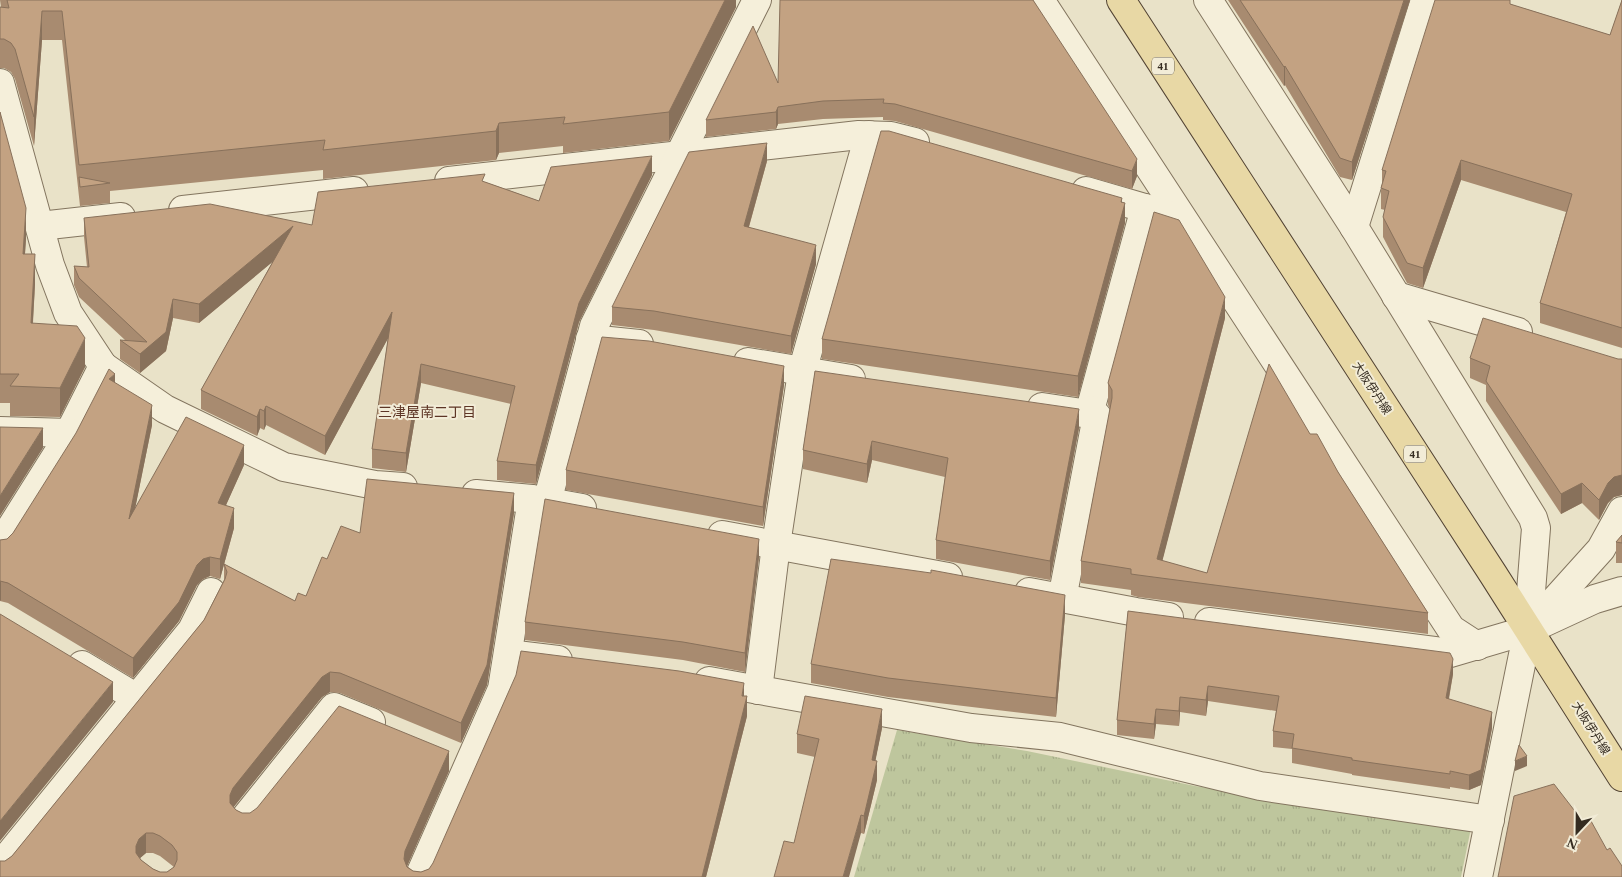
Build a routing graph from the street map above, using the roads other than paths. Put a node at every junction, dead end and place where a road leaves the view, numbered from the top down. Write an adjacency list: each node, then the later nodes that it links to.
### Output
1 (757, 0): 9 (street)
2 (1040, 0): 14 (street)
3 (1120, 0): 42 (main road, 大阪伊丹線 / 41)
4 (1208, 0): 16 (street)
5 (1426, 0): 16 (street)
6 (0, 84): 15 (street)
7 (870, 135): 8 (street); 9 (street); 23 (street)
8 (938, 149)
9 (679, 156): 10 (street); 19 (street)
10 (424, 184)
11 (1061, 184): 13 (street)
12 (374, 189): 15 (street)
13 (1145, 208): 14 (street); 26 (street)
14 (1182, 219): 43 (street)
15 (40, 226): 22 (street)
16 (1354, 227): 17 (street)
17 (1396, 296): 18 (street); 42 (street)
18 (1537, 338)
19 (590, 339): 20 (street); 31 (street)
20 (661, 347)
21 (727, 358): 23 (street)
22 (102, 366): 28 (street); 29 (street)
23 (802, 372): 24 (street); 36 (street)
24 (876, 383)
25 (1021, 404): 26 (street)
26 (1091, 410): 41 (street)
27 (0, 431): 28 (street)
28 (70, 434): 35 (street)
29 (424, 489)
30 (453, 492): 31 (street)
31 (539, 500): 33 (street); 45 (street)
32 (1622, 511): 42 (street)
33 (602, 512)
34 (695, 530): 36 (street)
35 (0, 545)
36 (776, 545): 37 (street); 48 (street)
37 (976, 582)
38 (1005, 588): 41 (street)
39 (1622, 590): 42 (street)
40 (211, 592): 49 (street)
41 (1062, 598): 43 (street)
42 (1528, 630): 43 (street); 53 (main road, 大阪伊丹線 / 41); 55 (street)
43 (1477, 646)
44 (60, 652): 49 (street)
45 (508, 654): 46 (street); 52 (street)
46 (585, 664)
47 (682, 676): 48 (street)
48 (758, 690): 55 (street)
49 (137, 698): 56 (street)
50 (397, 733): 54 (street)
51 (442, 752): 52 (street)
52 (470, 763): 57 (street)
53 (1622, 777)
54 (245, 818)
55 (1490, 820): 58 (street)
56 (0, 866)
57 (420, 877)
58 (1478, 877)

